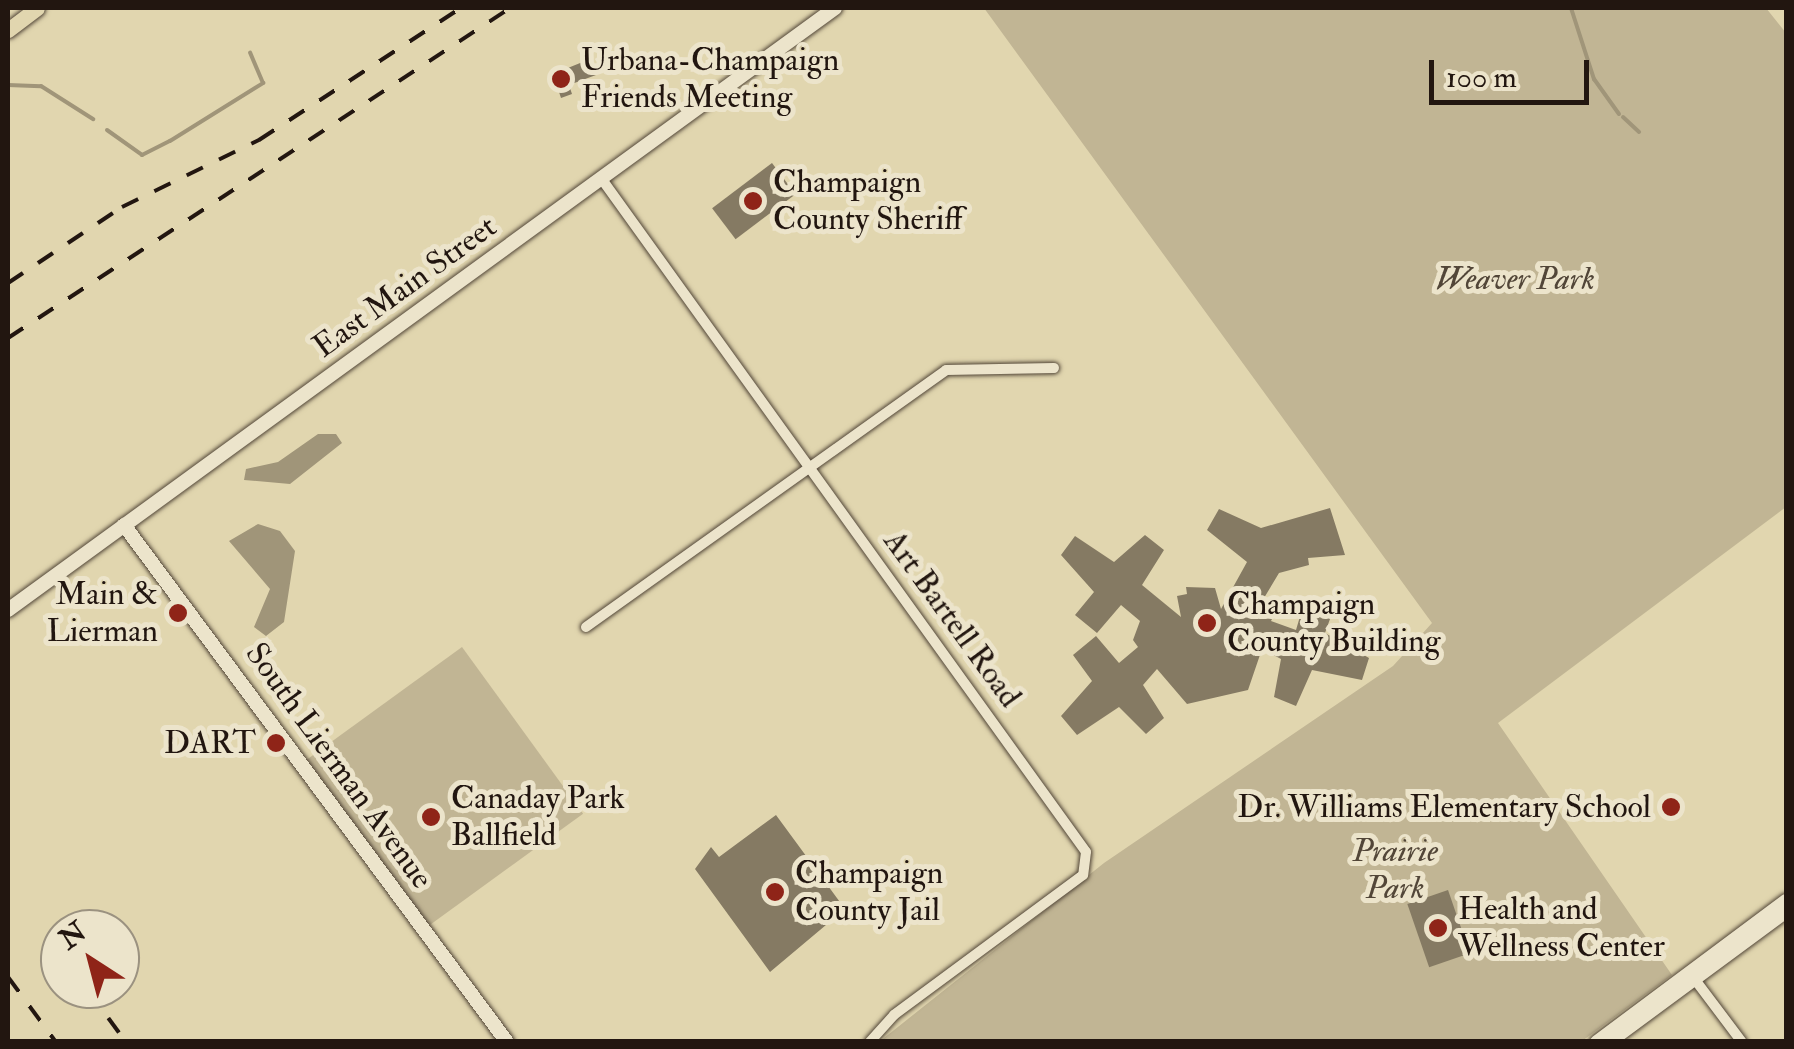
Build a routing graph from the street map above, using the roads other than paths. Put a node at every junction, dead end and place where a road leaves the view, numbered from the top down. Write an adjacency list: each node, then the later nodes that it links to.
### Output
1 (37, 8): 3 (main road)
2 (834, 8): 4 (main road, East Main Street)
3 (8, 30)
4 (601, 178): 6 (street, Art Bartell Road); 7 (main road, East Main Street)
5 (1054, 368): 6 (street)
6 (811, 467): 9 (street); 14 (street, Art Bartell Road)
7 (124, 525): 8 (main road, East Main Street); 13 (main road, South Lierman Avenue)
8 (8, 610)
9 (586, 627)
10 (1786, 901): 12 (main road)
11 (1786, 911): 12 (main road)
12 (1693, 976): 15 (main road); 16 (main road); 17 (street)
13 (507, 1042)
14 (870, 1042)
15 (1597, 1042)
16 (1609, 1042)
17 (1742, 1042)

